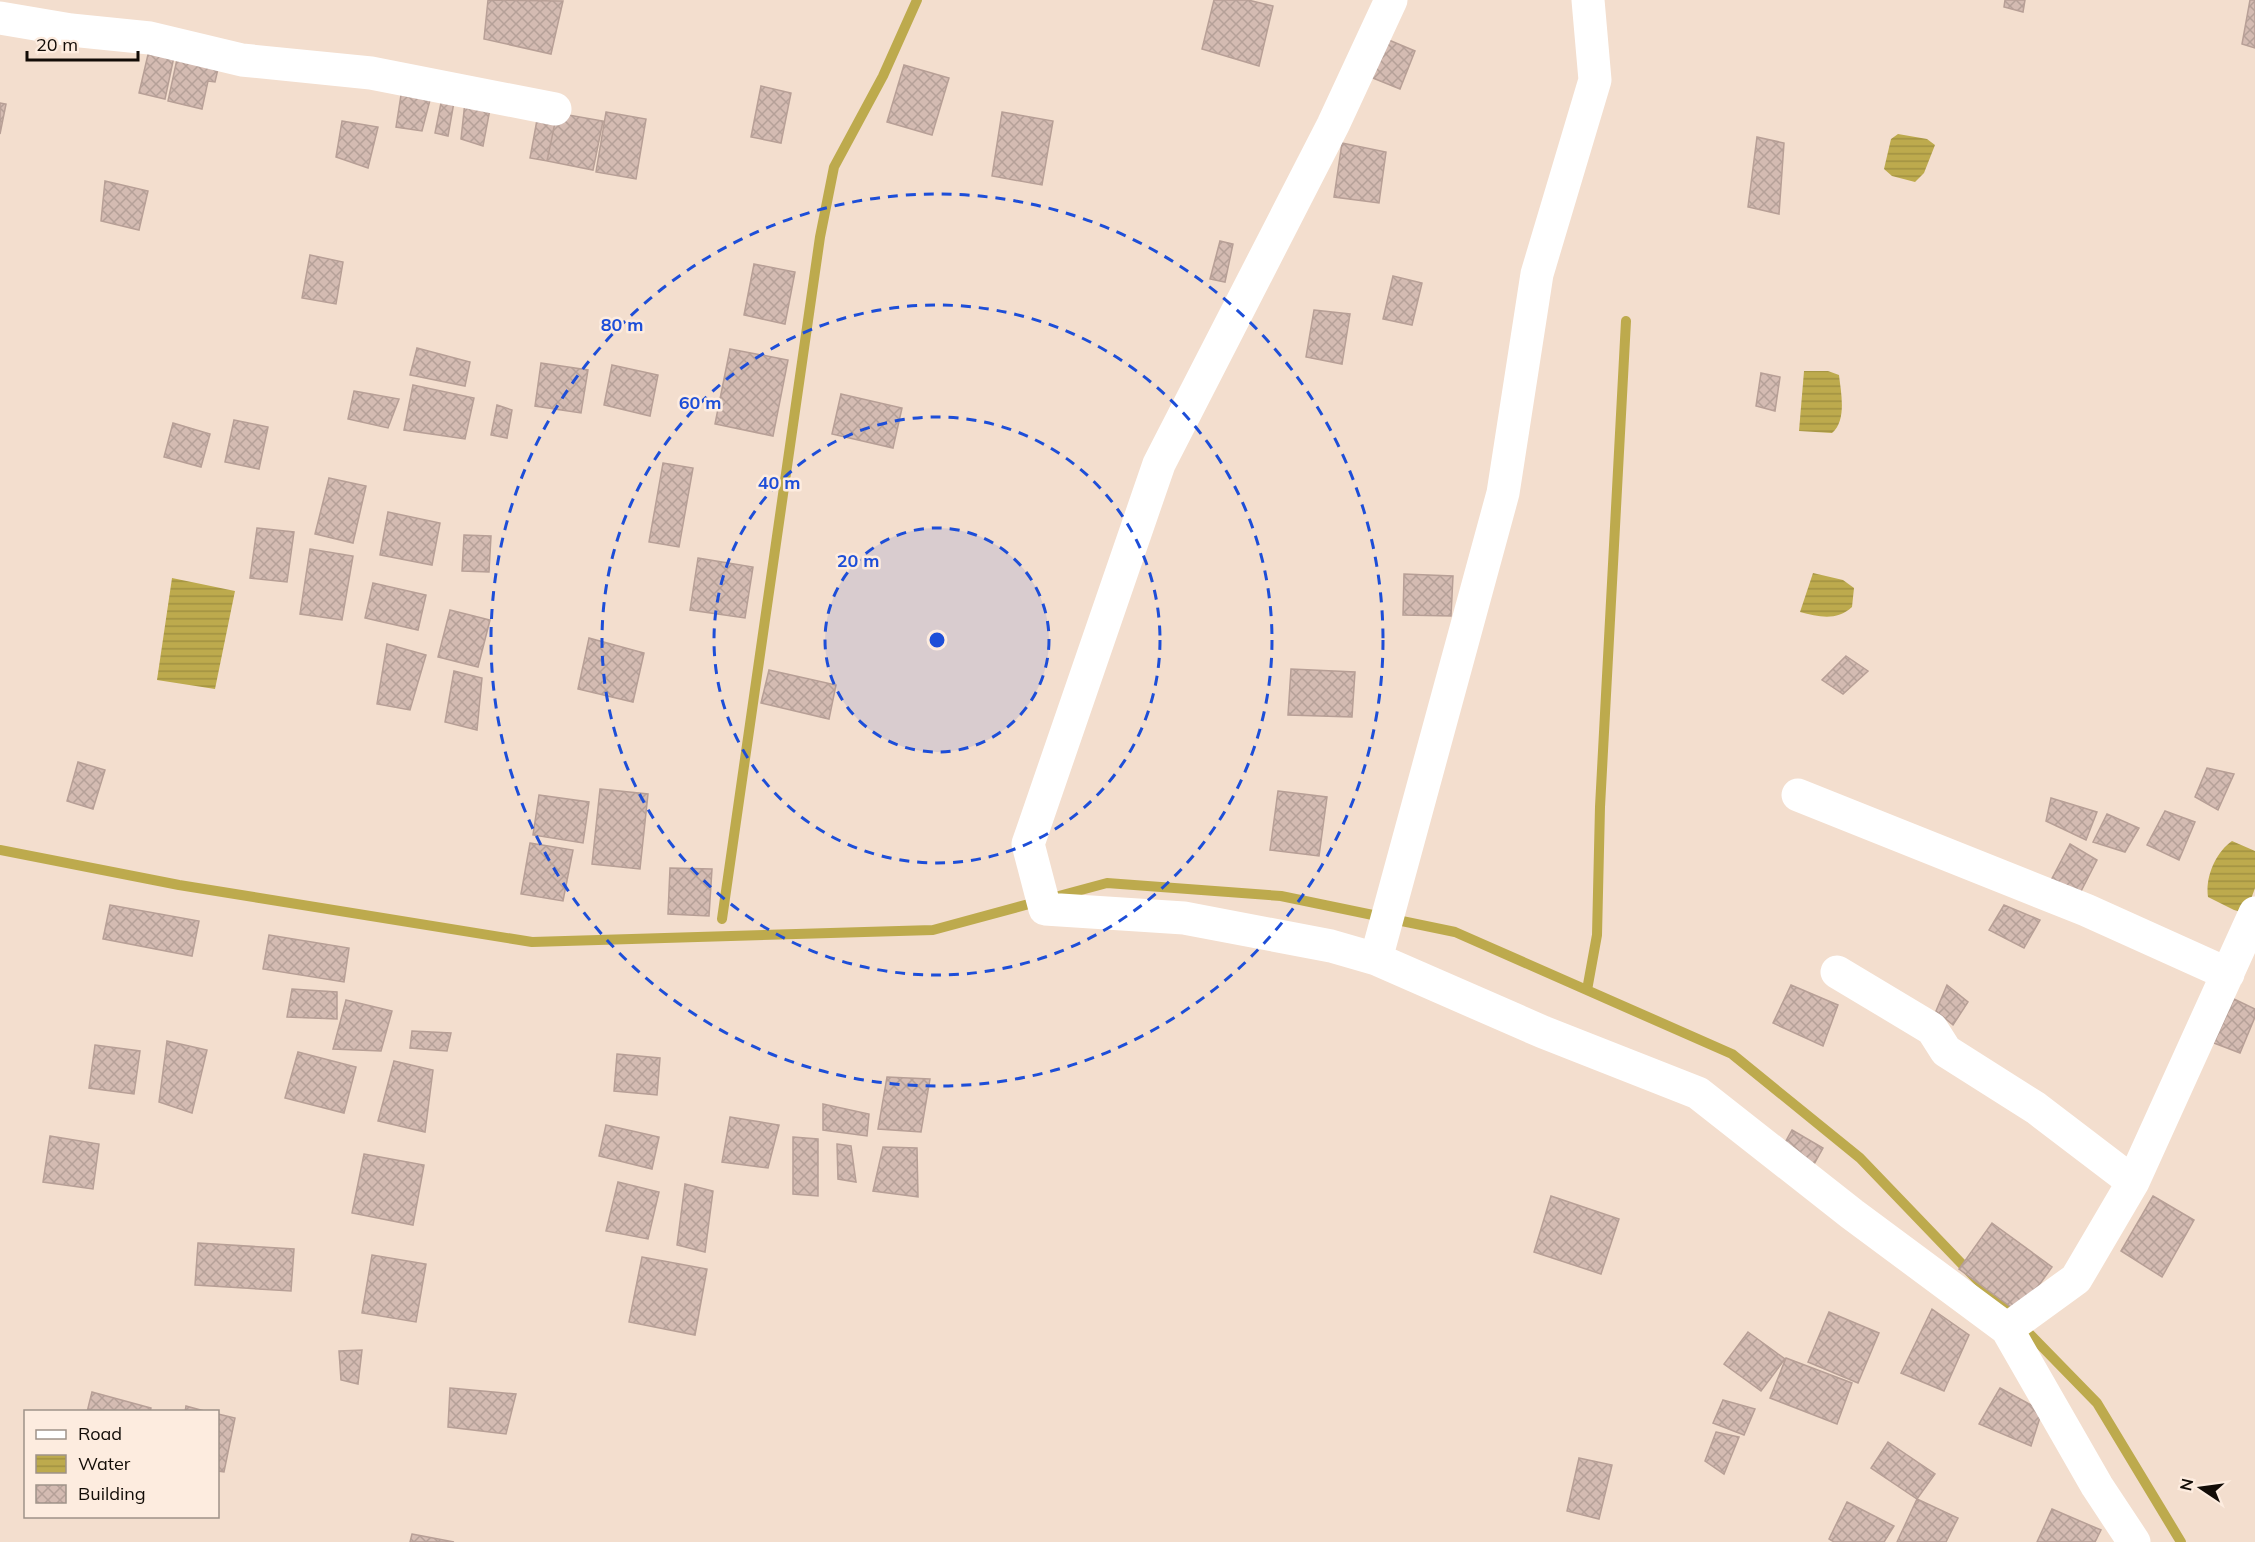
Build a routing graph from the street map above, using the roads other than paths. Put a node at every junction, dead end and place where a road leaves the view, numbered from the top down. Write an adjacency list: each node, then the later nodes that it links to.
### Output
1 (1391, 0): 7 (street)
2 (1588, 0): 7 (street)
3 (0, 18): 4 (street)
4 (555, 109)
5 (1798, 795): 9 (street)
6 (2255, 913): 9 (street)
7 (1376, 959): 11 (street)
8 (1837, 972): 10 (street)
9 (2228, 974): 10 (street)
10 (2133, 1182): 11 (street)
11 (2007, 1329): 12 (street)
12 (2134, 1542)

